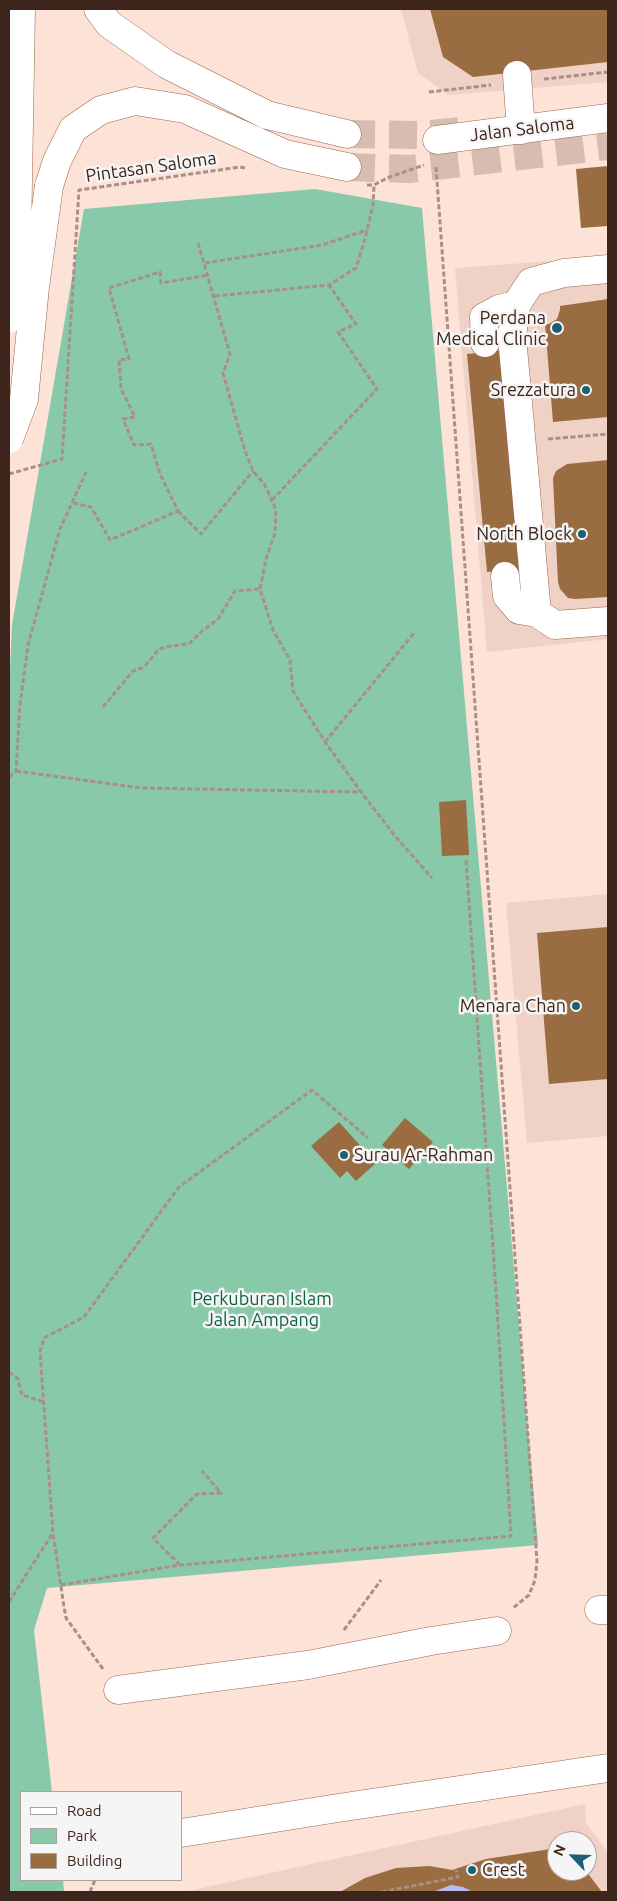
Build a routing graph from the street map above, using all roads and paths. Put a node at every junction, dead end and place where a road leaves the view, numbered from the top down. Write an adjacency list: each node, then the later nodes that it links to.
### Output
1 (21, 9): 20 (main road, bridge)
2 (98, 9): 6 (main road)
3 (517, 75): 5 (main road)
4 (608, 118): 5 (main road, Jalan Saloma)
5 (521, 130): 7 (main road, Jalan Saloma)
6 (347, 134)
7 (436, 151): 52 (path)
8 (424, 165): 11 (path)
9 (249, 169): 27 (path, Pintasan Saloma)
10 (357, 176): 11 (path); 23 (main road, bridge)
11 (374, 185): 12 (path)
12 (367, 230): 14 (path); 17 (path)
13 (198, 242): 14 (path)
14 (205, 263): 16 (path)
15 (608, 270): 19 (main road)
16 (209, 274): 18 (path); 30 (path)
17 (329, 286): 18 (path); 28 (path)
18 (215, 296): 25 (path)
19 (516, 305): 21 (main road); 33 (main road)
20 (9, 319)
21 (485, 343)
22 (608, 434): 24 (path)
23 (9, 439)
24 (543, 440)
25 (253, 471): 28 (path); 30 (path)
26 (86, 472): 29 (path)
27 (9, 474)
28 (272, 500): 32 (path)
29 (73, 503): 30 (path); 38 (path)
30 (178, 511)
31 (506, 576): 33 (main road)
32 (260, 589): 36 (path); 37 (path)
33 (537, 613): 34 (main road)
34 (608, 621)
35 (414, 633): 37 (path)
36 (103, 707)
37 (325, 742): 40 (path)
38 (16, 771): 39 (path); 40 (path)
39 (9, 777)
40 (361, 792): 42 (path)
41 (466, 859): 48 (path)
42 (432, 878)
43 (368, 1138): 45 (path)
44 (9, 1372): 45 (path)
45 (44, 1402): 47 (path)
46 (202, 1471): 48 (path)
47 (53, 1534): 50 (path); 51 (path)
48 (180, 1565): 50 (path)
49 (381, 1580): 53 (path)
50 (61, 1585): 54 (path)
51 (9, 1602)
52 (497, 1631): 53 (main road)
53 (320, 1663): 54 (main road)
54 (118, 1690)
55 (608, 1768): 56 (main road)
56 (182, 1833)
57 (456, 1870): 58 (path)
58 (382, 1892)

